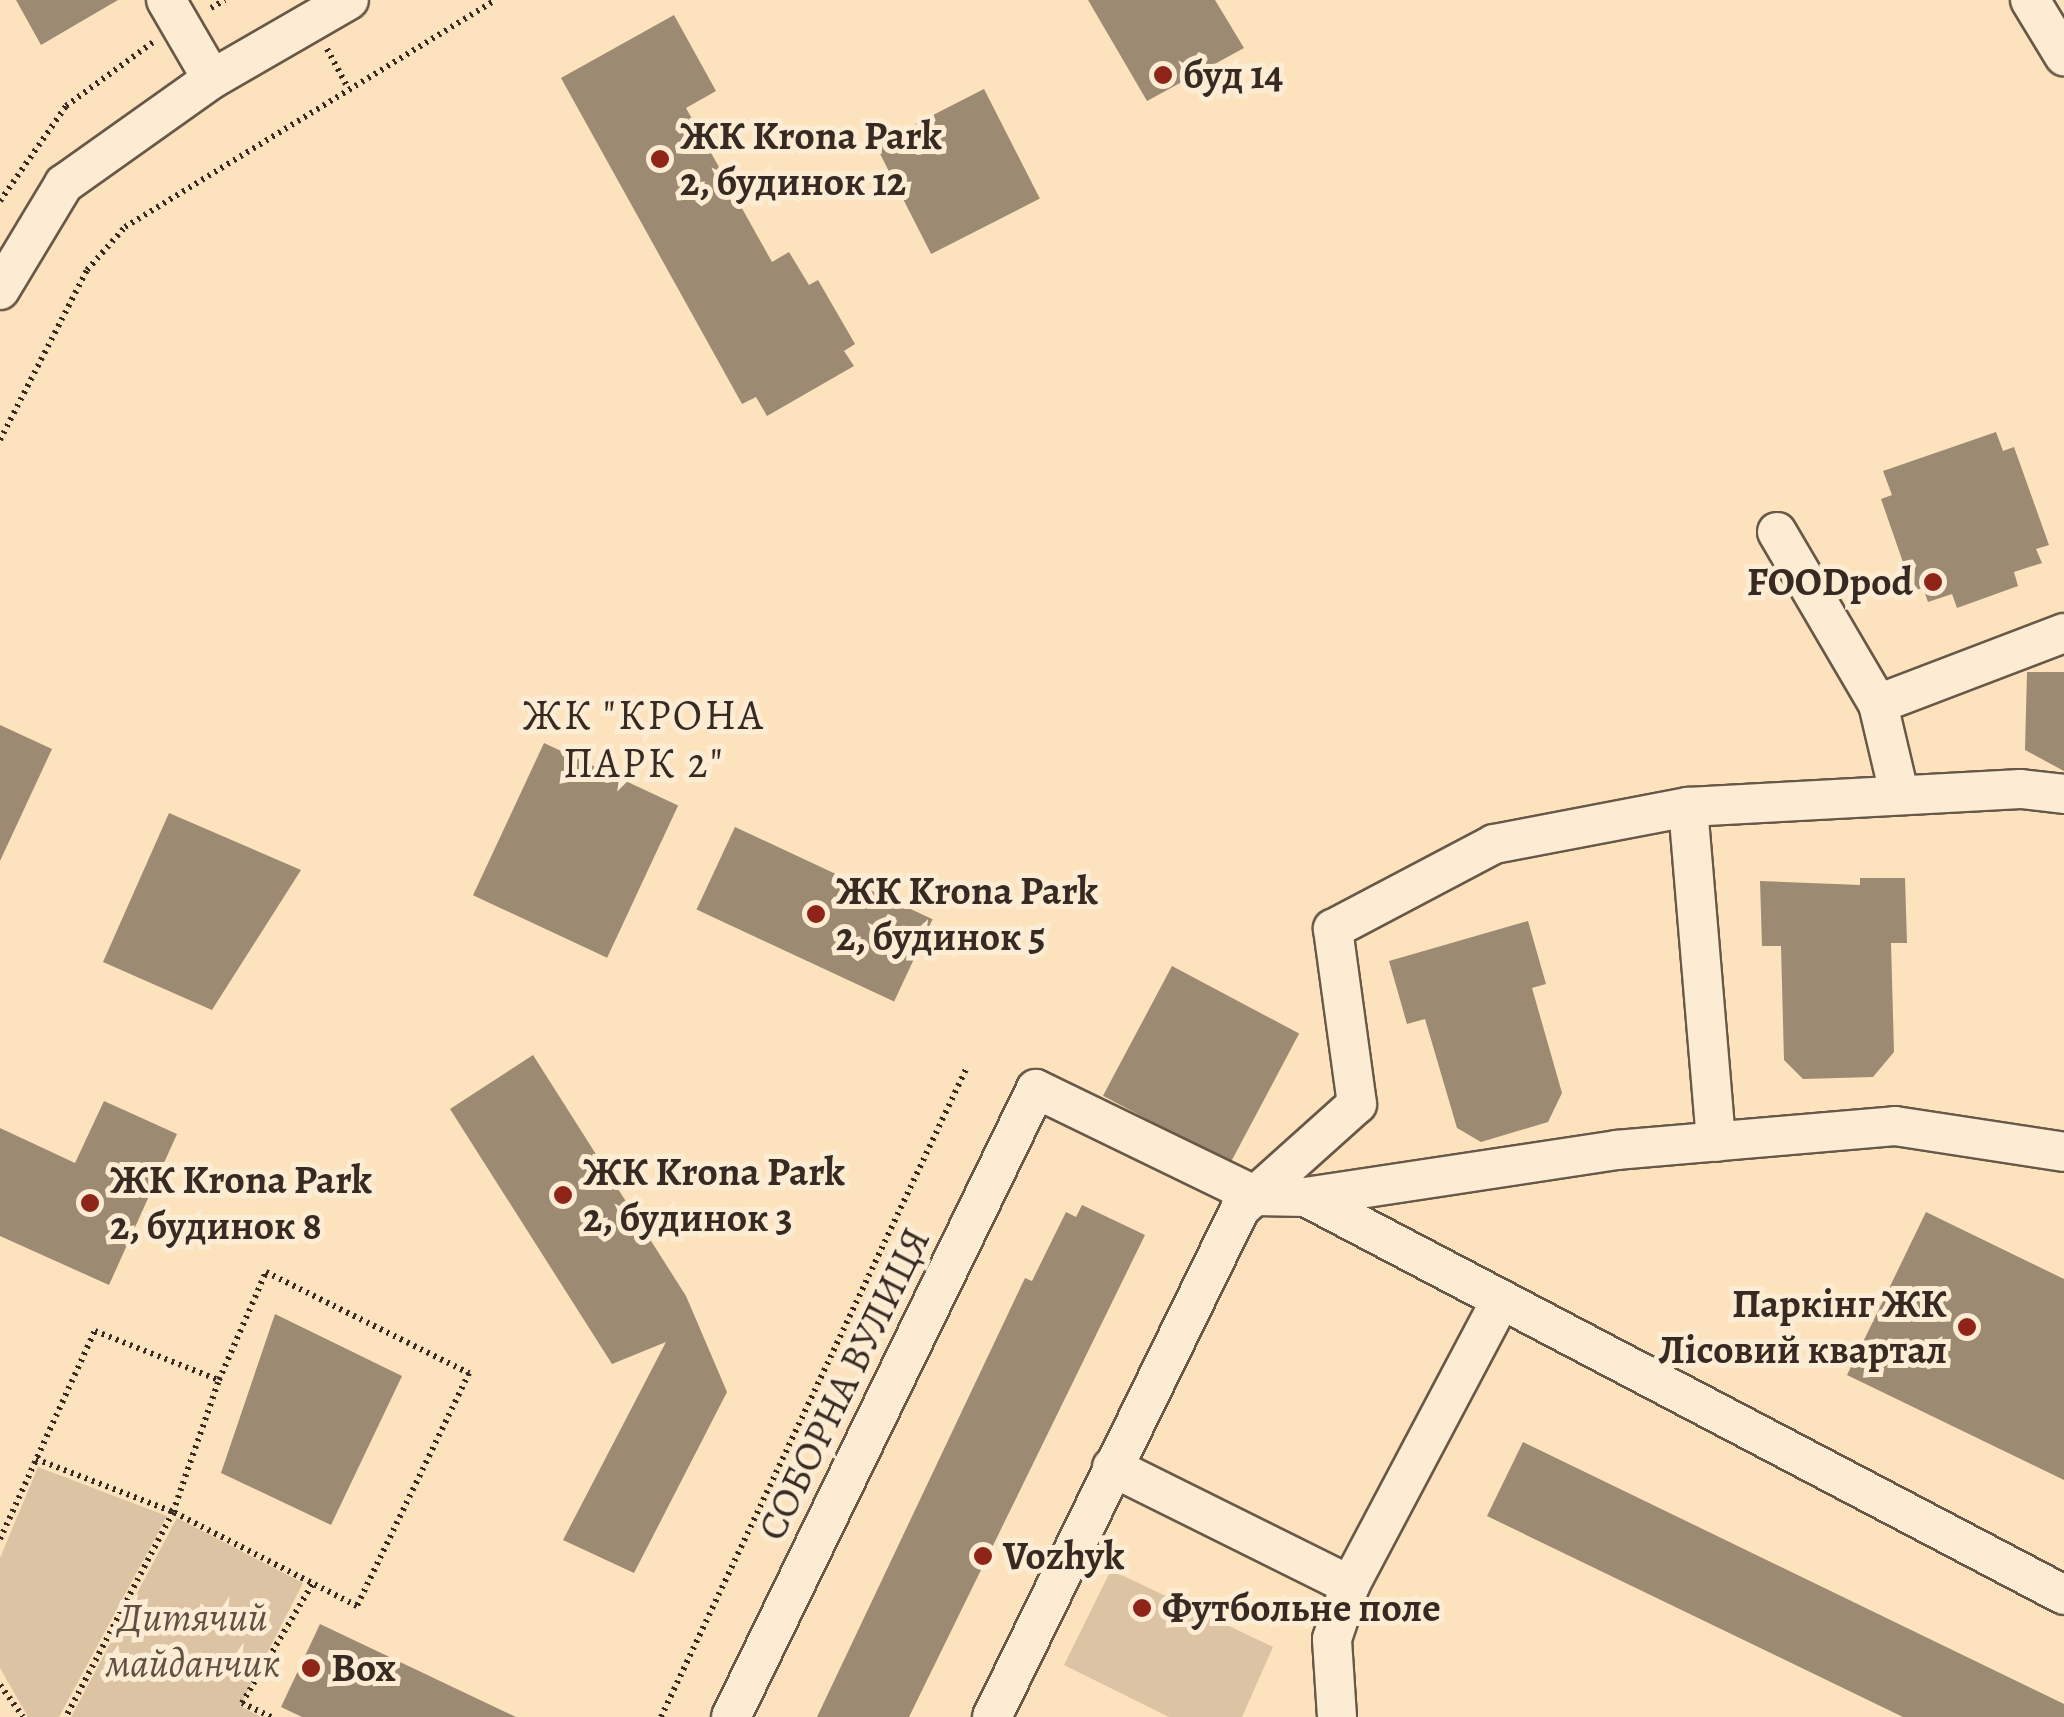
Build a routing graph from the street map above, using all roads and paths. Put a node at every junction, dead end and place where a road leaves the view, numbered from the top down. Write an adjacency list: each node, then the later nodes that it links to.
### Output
1 (225, 0): 5 (path)
2 (349, 0): 7 (street)
3 (495, 0): 10 (path)
4 (2030, 0): 6 (street)
5 (174, 13): 7 (street); 8 (path)
6 (2064, 56)
7 (212, 79): 9 (street)
8 (0, 201)
9 (0, 290)
10 (0, 440)
11 (1777, 532): 13 (street)
12 (2064, 633): 13 (street)
13 (1878, 704): 14 (street)
14 (1899, 793): 15 (street); 16 (street)
15 (2064, 794)
16 (1688, 806): 18 (street); 20 (street)
17 (966, 1068): 35 (path)
18 (1716, 1142): 19 (street); 21 (street)
19 (2064, 1152)
20 (1256, 1196): 21 (street); 25 (street); 36 (street, СОБОРНА ВУЛИЦЯ)
21 (1306, 1197): 22 (street)
22 (1501, 1300): 29 (street); 30 (street)
23 (220, 1376): 24 (path); 26 (path); 28 (path)
24 (36, 1459): 26 (path); 27 (path)
25 (1112, 1466): 29 (street); 37 (street)
26 (173, 1512): 28 (path); 33 (path)
27 (0, 1538)
28 (314, 1583): 34 (path)
29 (1350, 1585): 38 (street)
30 (2064, 1595)
31 (0, 1685): 32 (path)
32 (23, 1717)
33 (66, 1717)
34 (270, 1717)
35 (662, 1717)
36 (731, 1717)
37 (992, 1717)
38 (1337, 1717)

